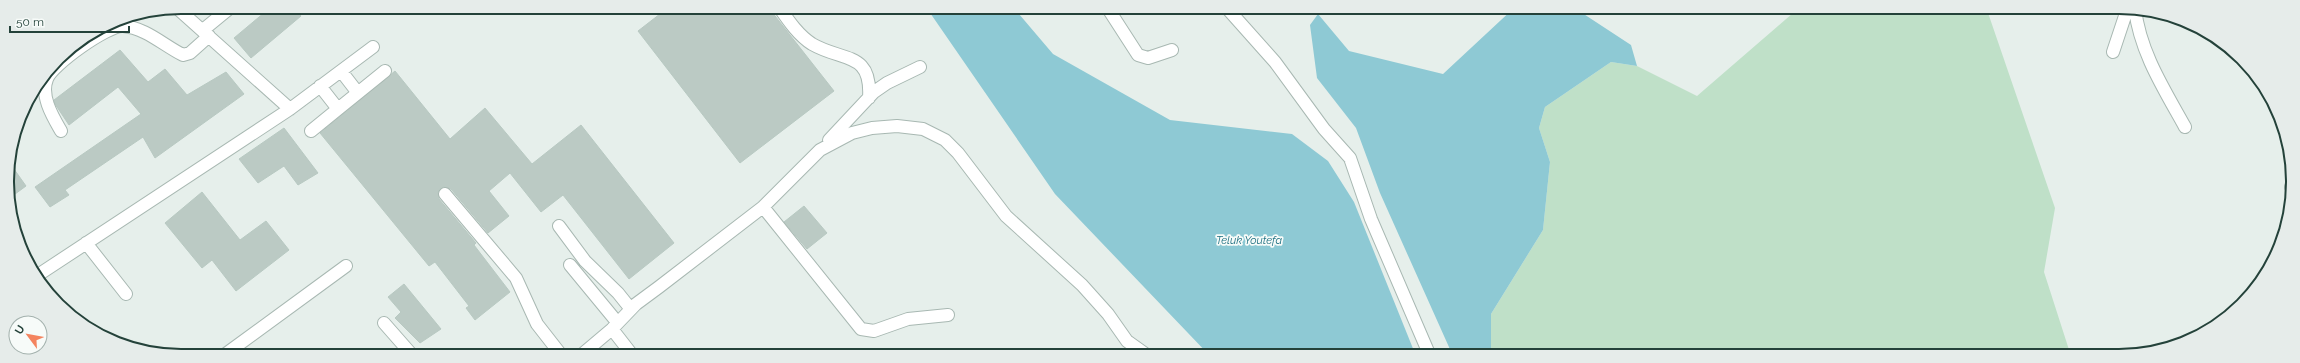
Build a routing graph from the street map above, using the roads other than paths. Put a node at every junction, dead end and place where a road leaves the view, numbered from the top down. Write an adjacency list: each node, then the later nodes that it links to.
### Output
1 (184, 14): 10 (street)
2 (224, 14): 10 (street)
3 (784, 14): 21 (street)
4 (1111, 14): 12 (street)
5 (1232, 14): 46 (street)
6 (2126, 14): 13 (street)
7 (2136, 15): 24 (street)
8 (112, 29): 10 (street)
9 (108, 30): 14 (street)
10 (206, 33): 22 (street)
11 (373, 46): 16 (street)
12 (1172, 50)
13 (2113, 52)
14 (72, 55)
15 (920, 67): 21 (street)
16 (341, 71): 19 (street); 20 (street)
17 (385, 71): 20 (street)
18 (46, 83): 25 (street)
19 (320, 86): 22 (street); 23 (street)
20 (358, 93): 23 (street)
21 (869, 98): 27 (street)
22 (290, 109): 31 (street)
23 (338, 109): 26 (street)
24 (2185, 127)
25 (61, 131)
26 (311, 131)
27 (820, 150): 29 (street); 45 (street)
28 (445, 194): 42 (street)
29 (763, 207): 36 (street); 37 (street)
30 (559, 226): 36 (street)
31 (86, 243): 34 (street); 35 (street)
32 (570, 265): 39 (street)
33 (346, 266): 40 (street)
34 (41, 273)
35 (126, 294)
36 (630, 308): 39 (street)
37 (948, 315)
38 (384, 323): 41 (street)
39 (614, 326): 43 (street); 44 (street)
40 (233, 349)
41 (407, 349)
42 (557, 349)
43 (588, 349)
44 (629, 349)
45 (1138, 349)
46 (1427, 349)

